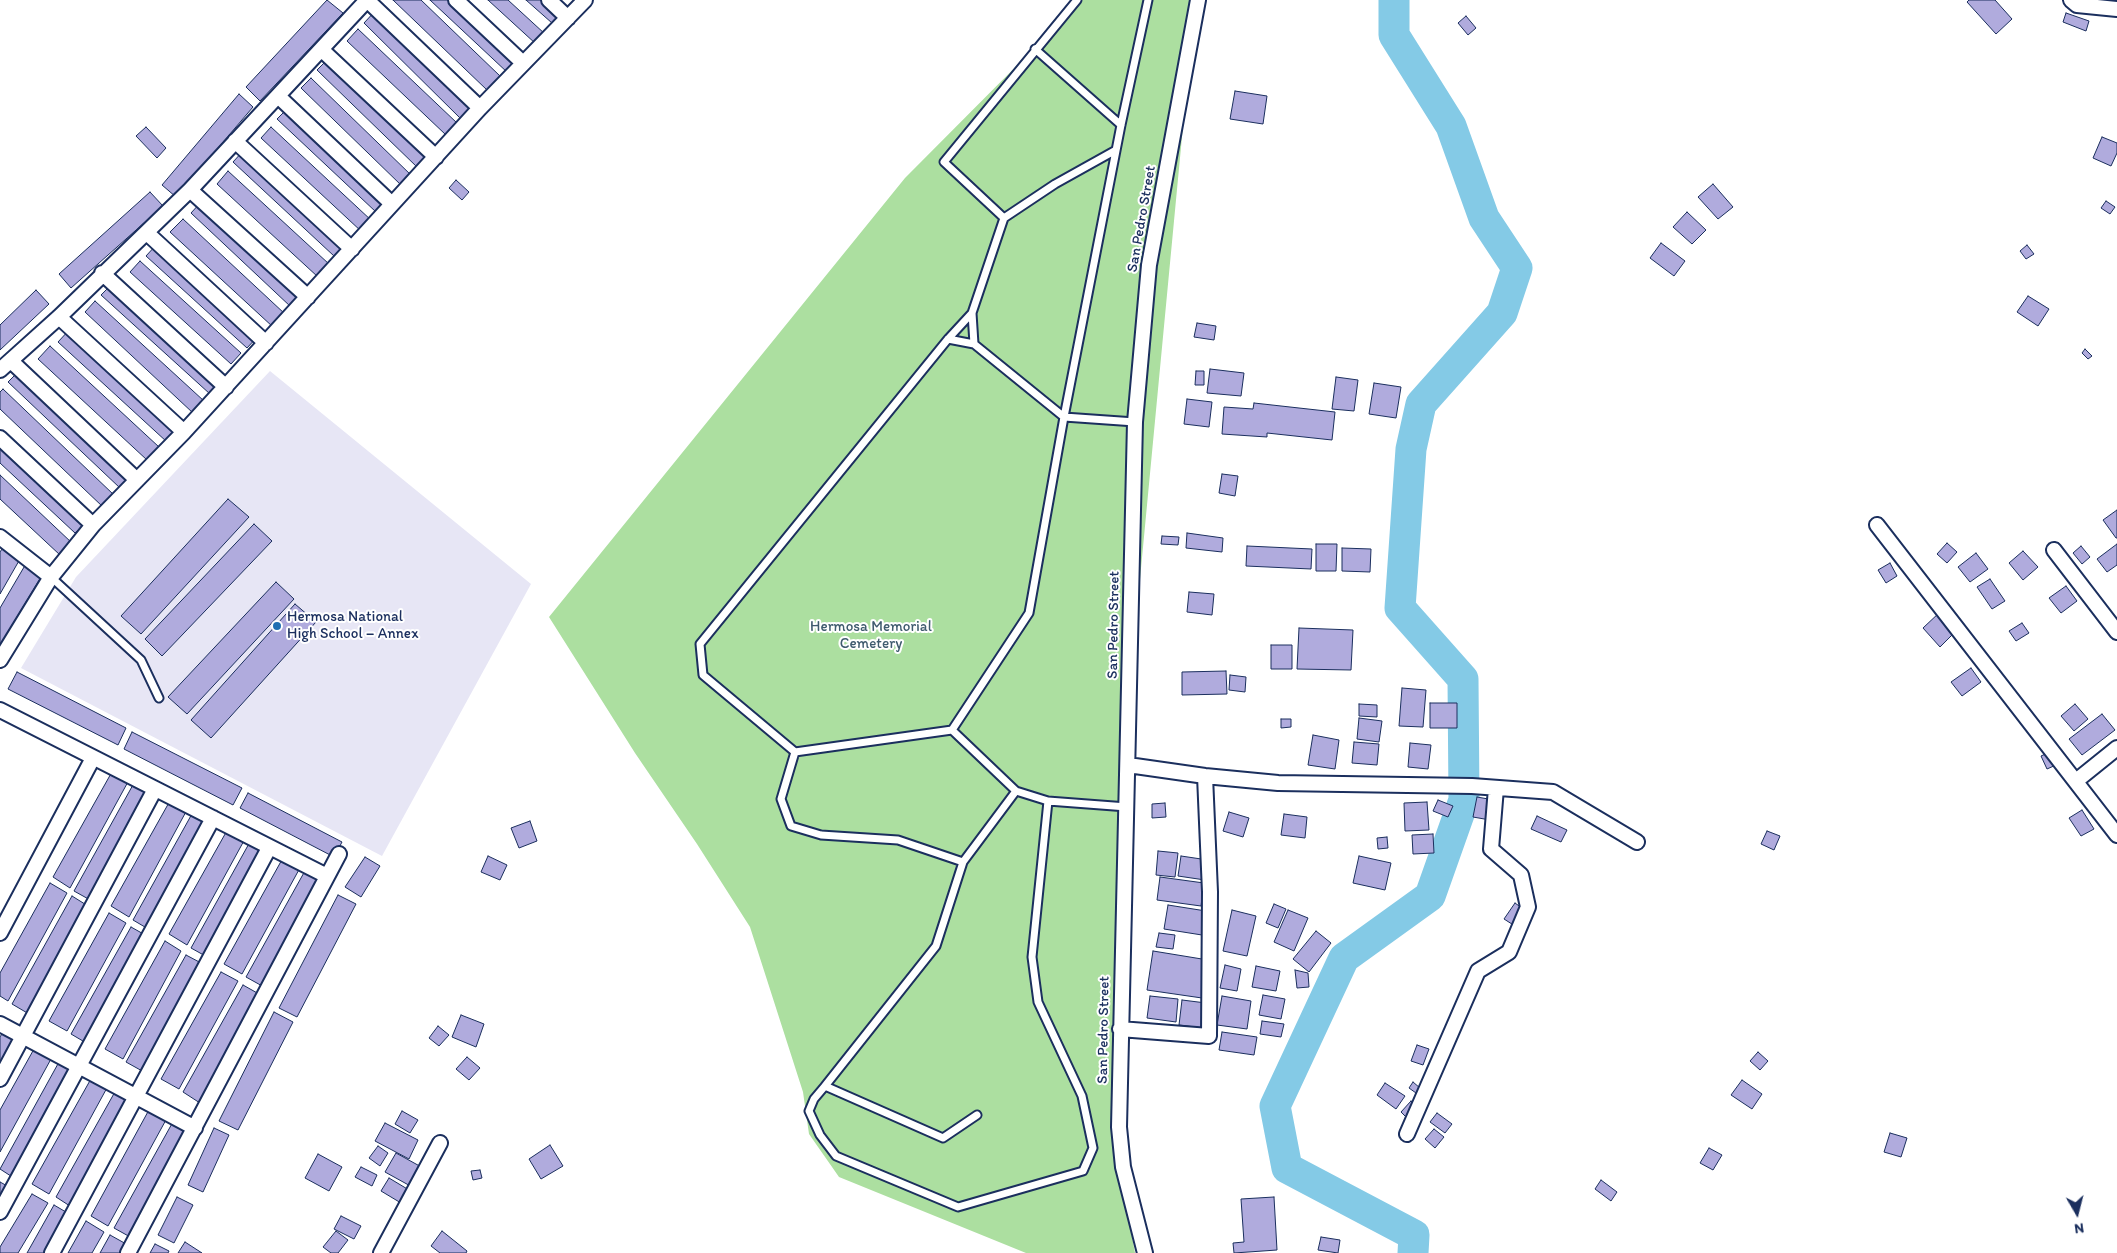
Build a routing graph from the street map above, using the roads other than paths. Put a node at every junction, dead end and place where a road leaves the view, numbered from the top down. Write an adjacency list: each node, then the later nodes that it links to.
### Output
1 (367, 0): 12 (street); 15 (street)
2 (456, 0): 13 (street)
3 (549, 0): 10 (street)
4 (585, 0): 10 (street)
5 (1077, 0): 11 (lane)
6 (1148, 0): 16 (lane)
7 (1198, 0): 35 (street, San Pedro Street)
8 (2071, 0): 9 (street)
9 (2117, 9)
10 (568, 18): 13 (street)
11 (1035, 49): 16 (lane); 22 (lane)
12 (322, 50): 14 (street); 19 (street)
13 (523, 63): 15 (street)
14 (279, 97): 17 (street); 21 (street)
15 (480, 108): 19 (street)
16 (1121, 125): 18 (lane)
17 (236, 141): 20 (street); 24 (street)
18 (1116, 150): 22 (lane); 34 (lane)
19 (436, 157): 21 (street)
20 (190, 190): 23 (street); 26 (street)
21 (392, 204): 24 (street)
22 (1004, 218): 27 (lane)
23 (147, 233): 25 (street); 30 (street)
24 (352, 249): 26 (street)
25 (102, 274): 28 (street); 33 (street)
26 (308, 297): 30 (street)
27 (972, 313): 29 (lane); 31 (lane)
28 (59, 317): 32 (street); 36 (street)
29 (948, 339): 31 (lane); 50 (lane)
30 (266, 342): 33 (street)
31 (974, 344): 34 (lane)
32 (5, 365): 38 (street)
33 (226, 387): 36 (street)
34 (1064, 417): 35 (lane); 48 (lane)
35 (1135, 422): 52 (street, San Pedro Street)
36 (184, 432): 38 (street)
37 (0, 438): 39 (street)
38 (137, 480): 39 (street)
39 (93, 524): 43 (street)
40 (1877, 524): 54 (street)
41 (0, 537): 43 (street)
42 (2054, 550): 44 (street)
43 (51, 577): 45 (street); 46 (lane)
44 (2117, 632)
45 (0, 660)
46 (159, 698)
47 (0, 710): 51 (street)
48 (952, 730): 50 (lane); 57 (lane)
49 (2117, 748): 54 (street)
50 (795, 752): 65 (lane)
51 (93, 758): 56 (street); 67 (street)
52 (1128, 766): 53 (street); 59 (street, San Pedro Street)
53 (1205, 776): 55 (street); 69 (street)
54 (2076, 781): 61 (street)
55 (1496, 788): 62 (street); 77 (street)
56 (155, 789): 60 (street); 70 (street)
57 (1016, 790): 58 (lane); 65 (lane)
58 (1048, 801): 59 (lane); 73 (lane)
59 (1126, 807): 69 (street, San Pedro Street)
60 (213, 818): 63 (street); 71 (street)
61 (2117, 835)
62 (1637, 842)
63 (269, 848): 66 (street); 74 (street)
64 (339, 854): 66 (street)
65 (963, 862): 73 (lane)
66 (327, 876): 76 (street)
67 (0, 933)
68 (0, 1024): 70 (street)
69 (1120, 1030): 83 (street, San Pedro Street)
70 (23, 1037): 71 (street); 72 (street)
71 (80, 1066): 74 (street); 79 (street)
72 (0, 1079)
73 (825, 1086): 75 (lane)
74 (136, 1096): 76 (street); 80 (street)
75 (977, 1115)
76 (195, 1128): 81 (street)
77 (1407, 1134)
78 (440, 1143): 82 (street)
79 (0, 1212)
80 (52, 1253)
81 (128, 1253)
82 (381, 1253)
83 (1145, 1253)

